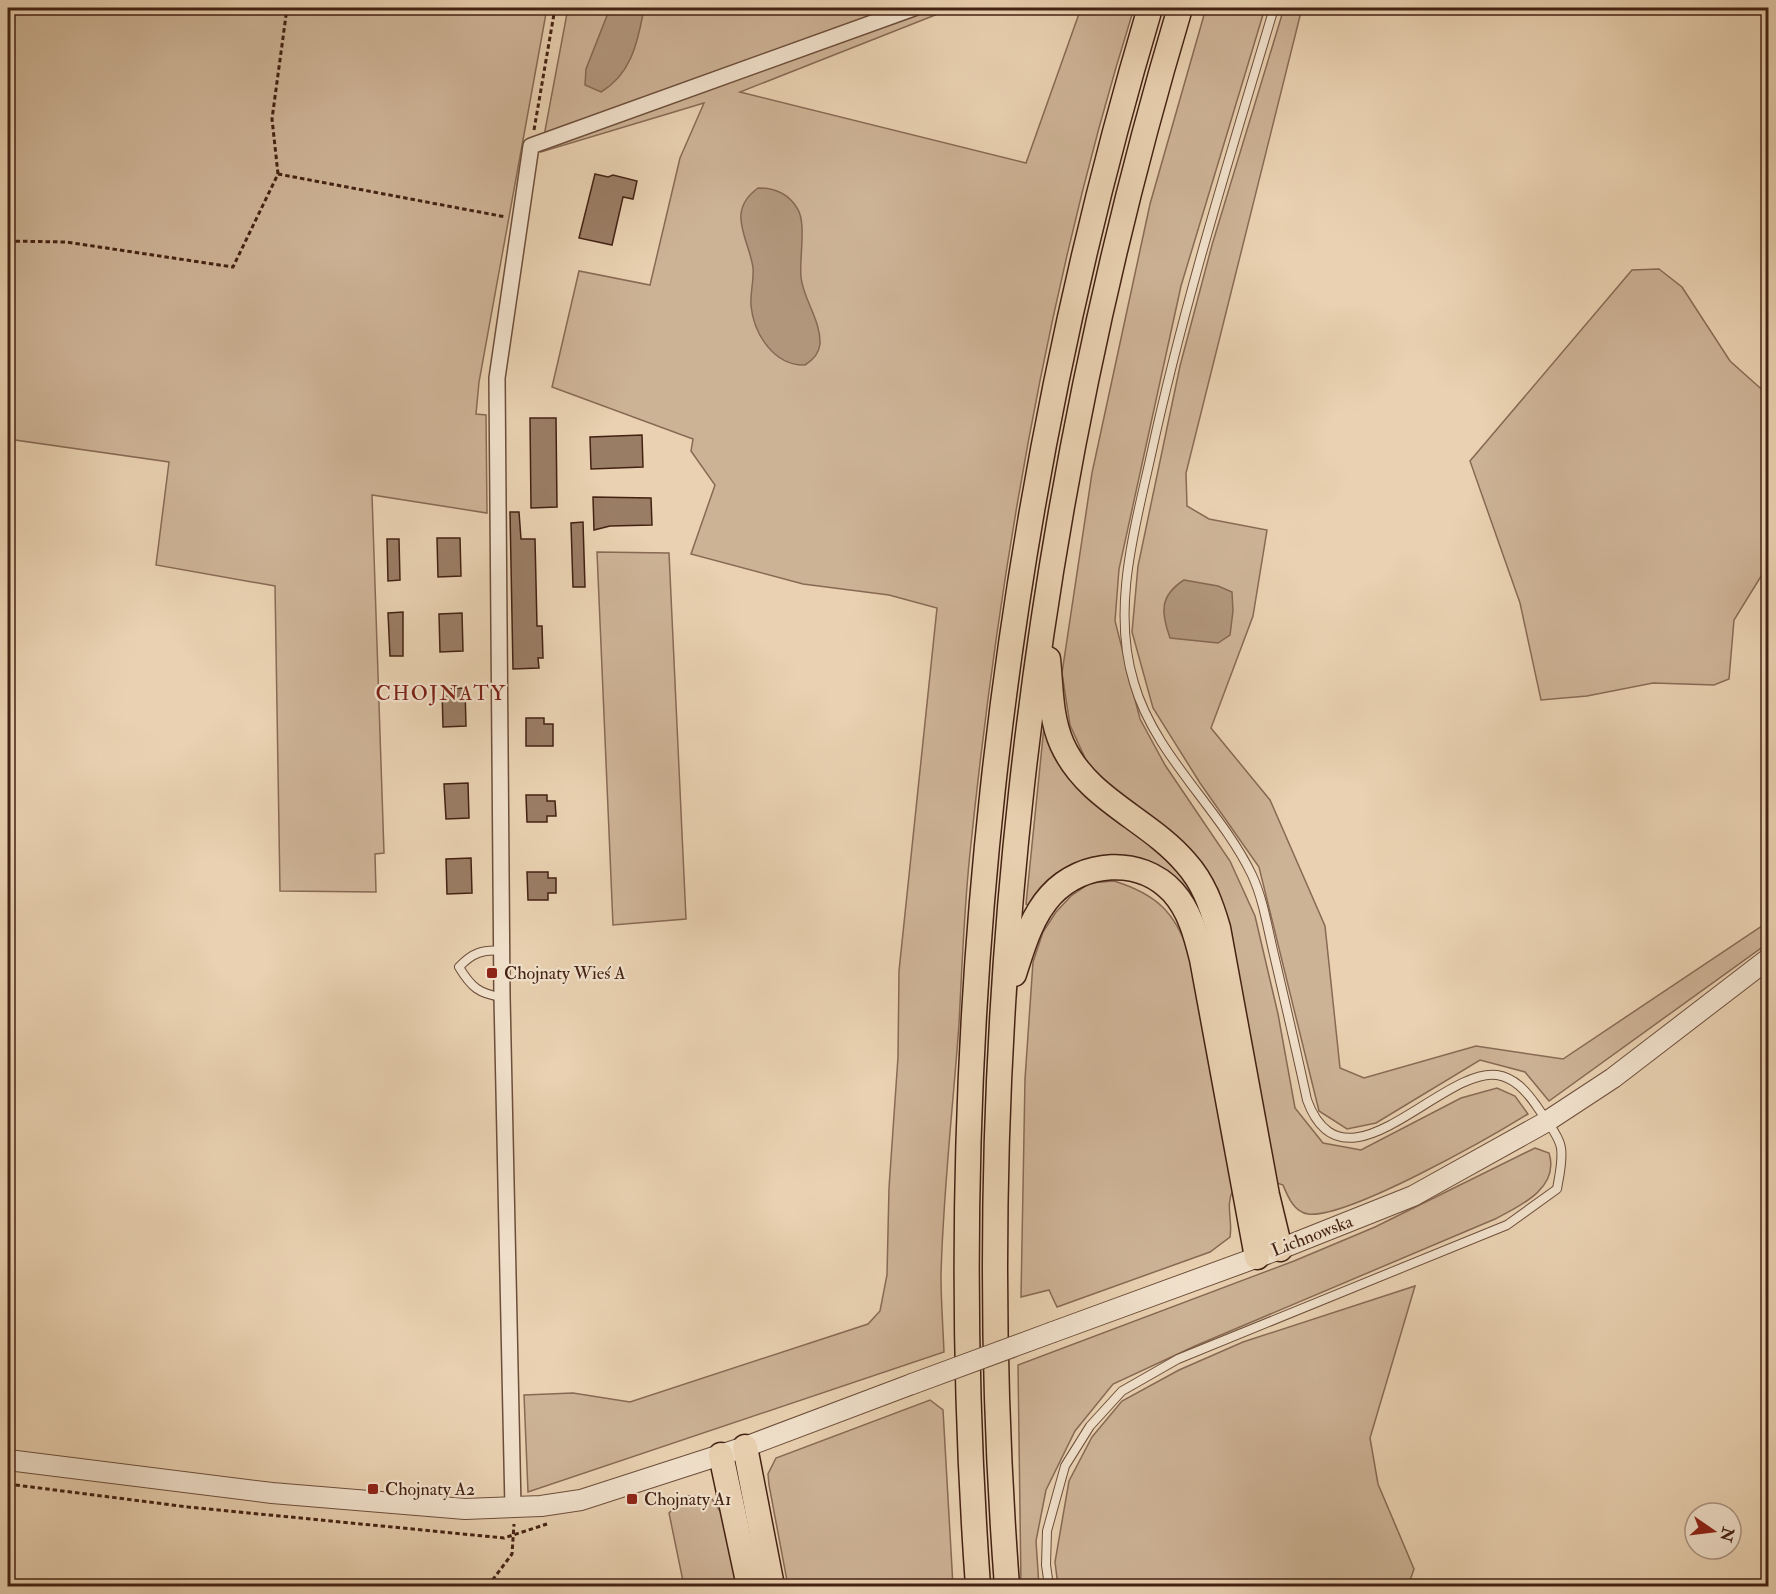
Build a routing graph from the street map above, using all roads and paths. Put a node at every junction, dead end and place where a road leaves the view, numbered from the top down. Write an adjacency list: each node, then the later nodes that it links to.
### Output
1 (287, 8): 8 (path)
2 (555, 8): 7 (path)
3 (914, 8): 7 (street)
4 (1150, 8): 29 (main road)
5 (1180, 8): 11 (main road)
6 (1274, 8): 16 (lane)
7 (531, 146): 9 (street)
8 (278, 174): 9 (path); 10 (path)
9 (521, 220): 12 (street)
10 (8, 241)
11 (1045, 612): 15 (main road); 17 (main road)
12 (502, 951): 14 (street); 14 (lane)
13 (1768, 959): 16 (street, Lichnowska)
14 (502, 997): 23 (street)
15 (1003, 1011): 18 (main road); 30 (main road)
16 (1546, 1122): 17 (street, Lichnowska); 31 (lane)
17 (1280, 1249): 18 (street, Lichnowska)
18 (1257, 1257): 19 (street, Lichnowska, bridge)
19 (745, 1447): 20 (street, Lichnowska); 28 (main road)
20 (721, 1455): 23 (street, Lichnowska); 27 (main road)
21 (8, 1460): 23 (street, Lichnowska)
22 (8, 1484): 25 (path)
23 (513, 1508): 25 (path)
24 (556, 1521): 25 (path)
25 (513, 1535): 26 (path)
26 (488, 1587)
27 (749, 1587)
28 (772, 1587)
29 (978, 1587)
30 (1006, 1587)
31 (1049, 1587)

